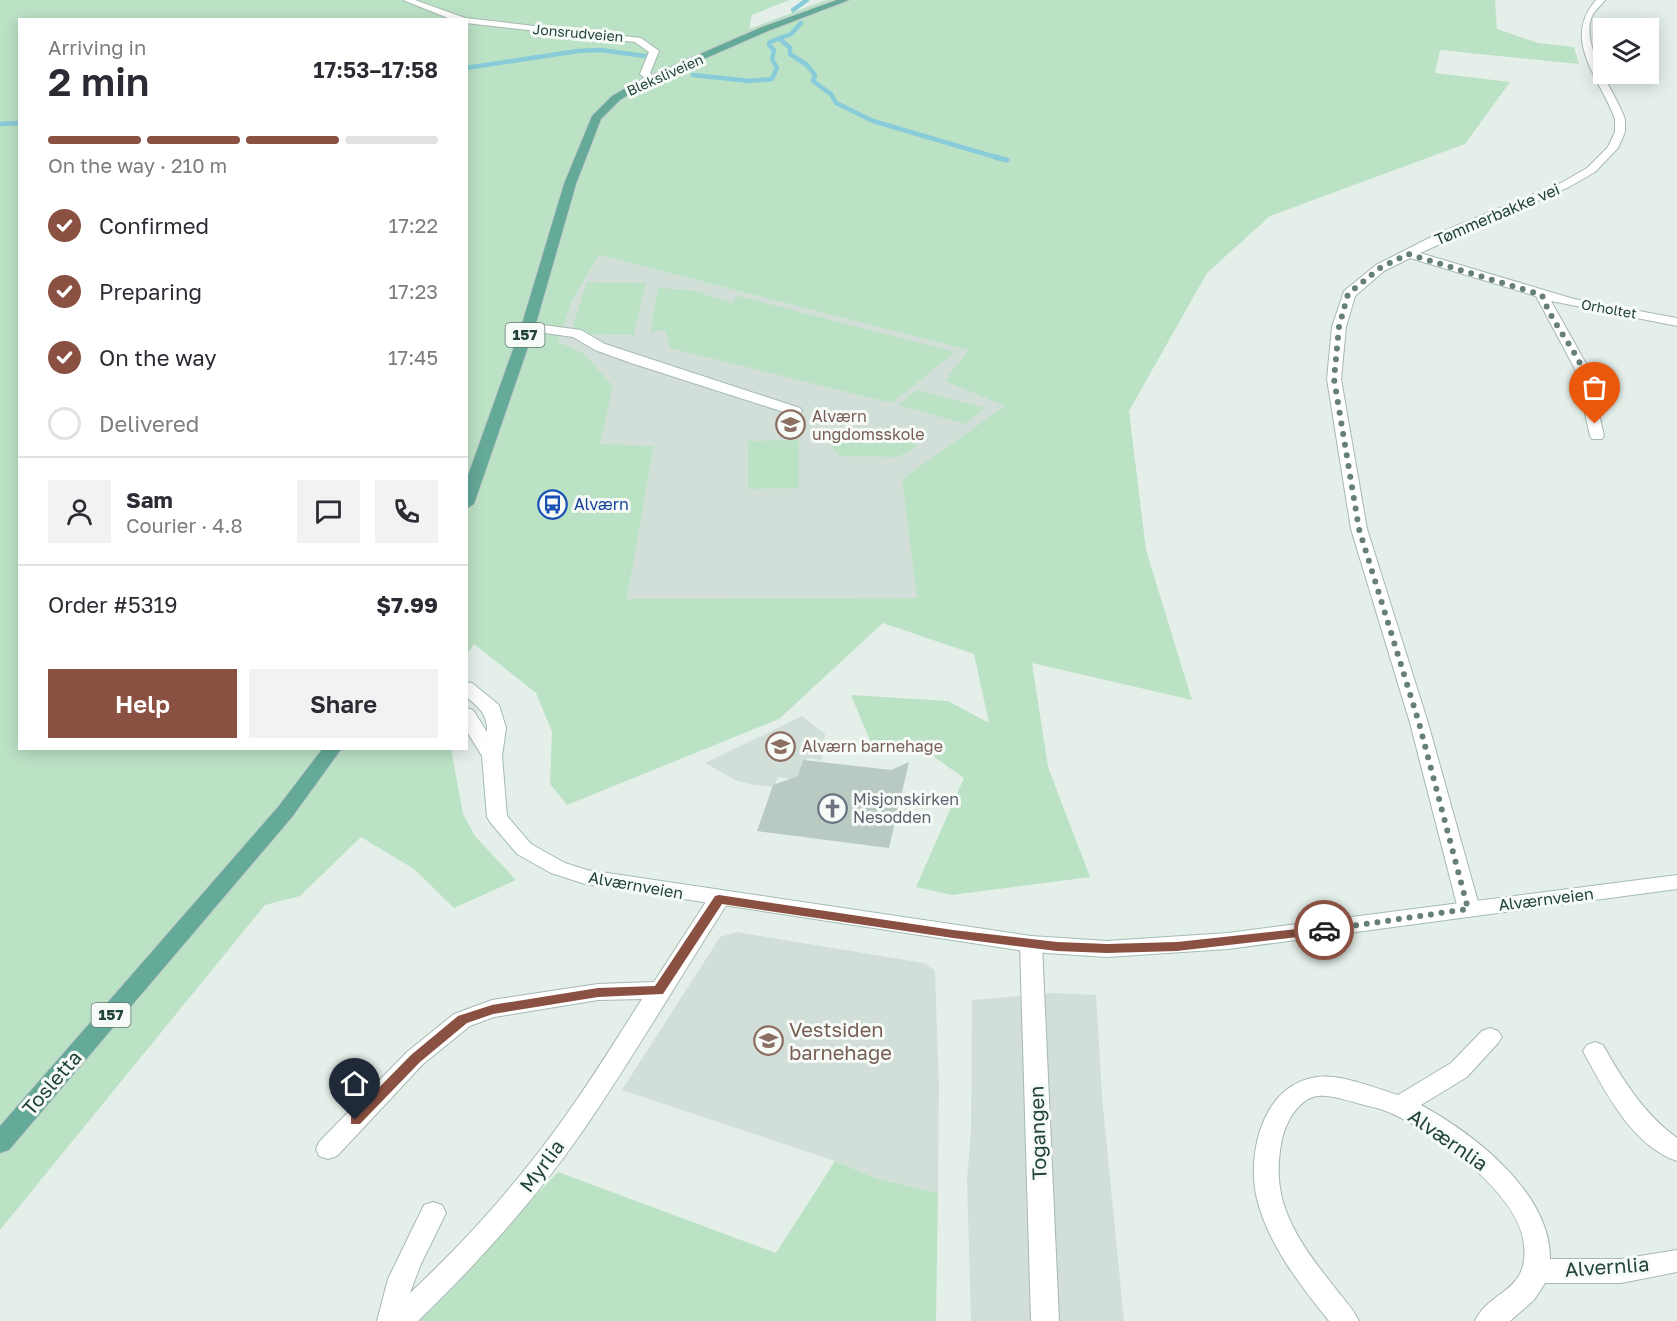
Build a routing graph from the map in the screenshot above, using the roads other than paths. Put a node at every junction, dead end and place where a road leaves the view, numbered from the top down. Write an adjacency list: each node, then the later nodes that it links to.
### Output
1 (407, 0): 4 (street, Jonsrudveien)
2 (845, 0): 6 (main road, Bleksliveien / 157)
3 (1601, 0): 7 (street, Tømmerbakke vei)
4 (459, 18)
5 (468, 20): 6 (street, Jonsrudveien)
6 (651, 79): 10 (main road, Bleksliveien / 157)
7 (1408, 254): 8 (street, Orholtet); 20 (street, Tømmerbakke vei)
8 (1542, 295): 9 (street, Orholtet); 12 (street)
9 (1677, 322)
10 (528, 327): 11 (street); 13 (main road, Bleksliveien / 157)
11 (795, 411)
12 (1597, 436)
13 (468, 498)
14 (468, 689): 17 (street, Alværnveien)
15 (468, 716): 17 (street, Alværnveien)
16 (332, 750): 26 (main road, Tosletta / 157)
17 (492, 756): 19 (street, Alværnveien)
18 (1677, 882): 20 (street, Alværnveien)
19 (719, 899): 21 (street, Alværnveien); 22 (street, Myrlia)
20 (1468, 909): 21 (street, Alværnveien)
21 (1031, 944): 34 (street, Togangen)
22 (658, 990): 27 (street); 33 (street, Myrlia)
23 (1490, 1038): 25 (street, Alværnlia)
24 (1594, 1051): 28 (street)
25 (1400, 1106): 31 (street, Alværnlia); 35 (street, Alværnlia)
26 (0, 1143)
27 (328, 1149)
28 (1677, 1151)
29 (433, 1213): 32 (street)
30 (1677, 1261): 31 (street, Alvernlia)
31 (1537, 1271): 36 (street)
32 (391, 1321)
33 (399, 1321)
34 (1045, 1321)
35 (1345, 1321)
36 (1489, 1321)

